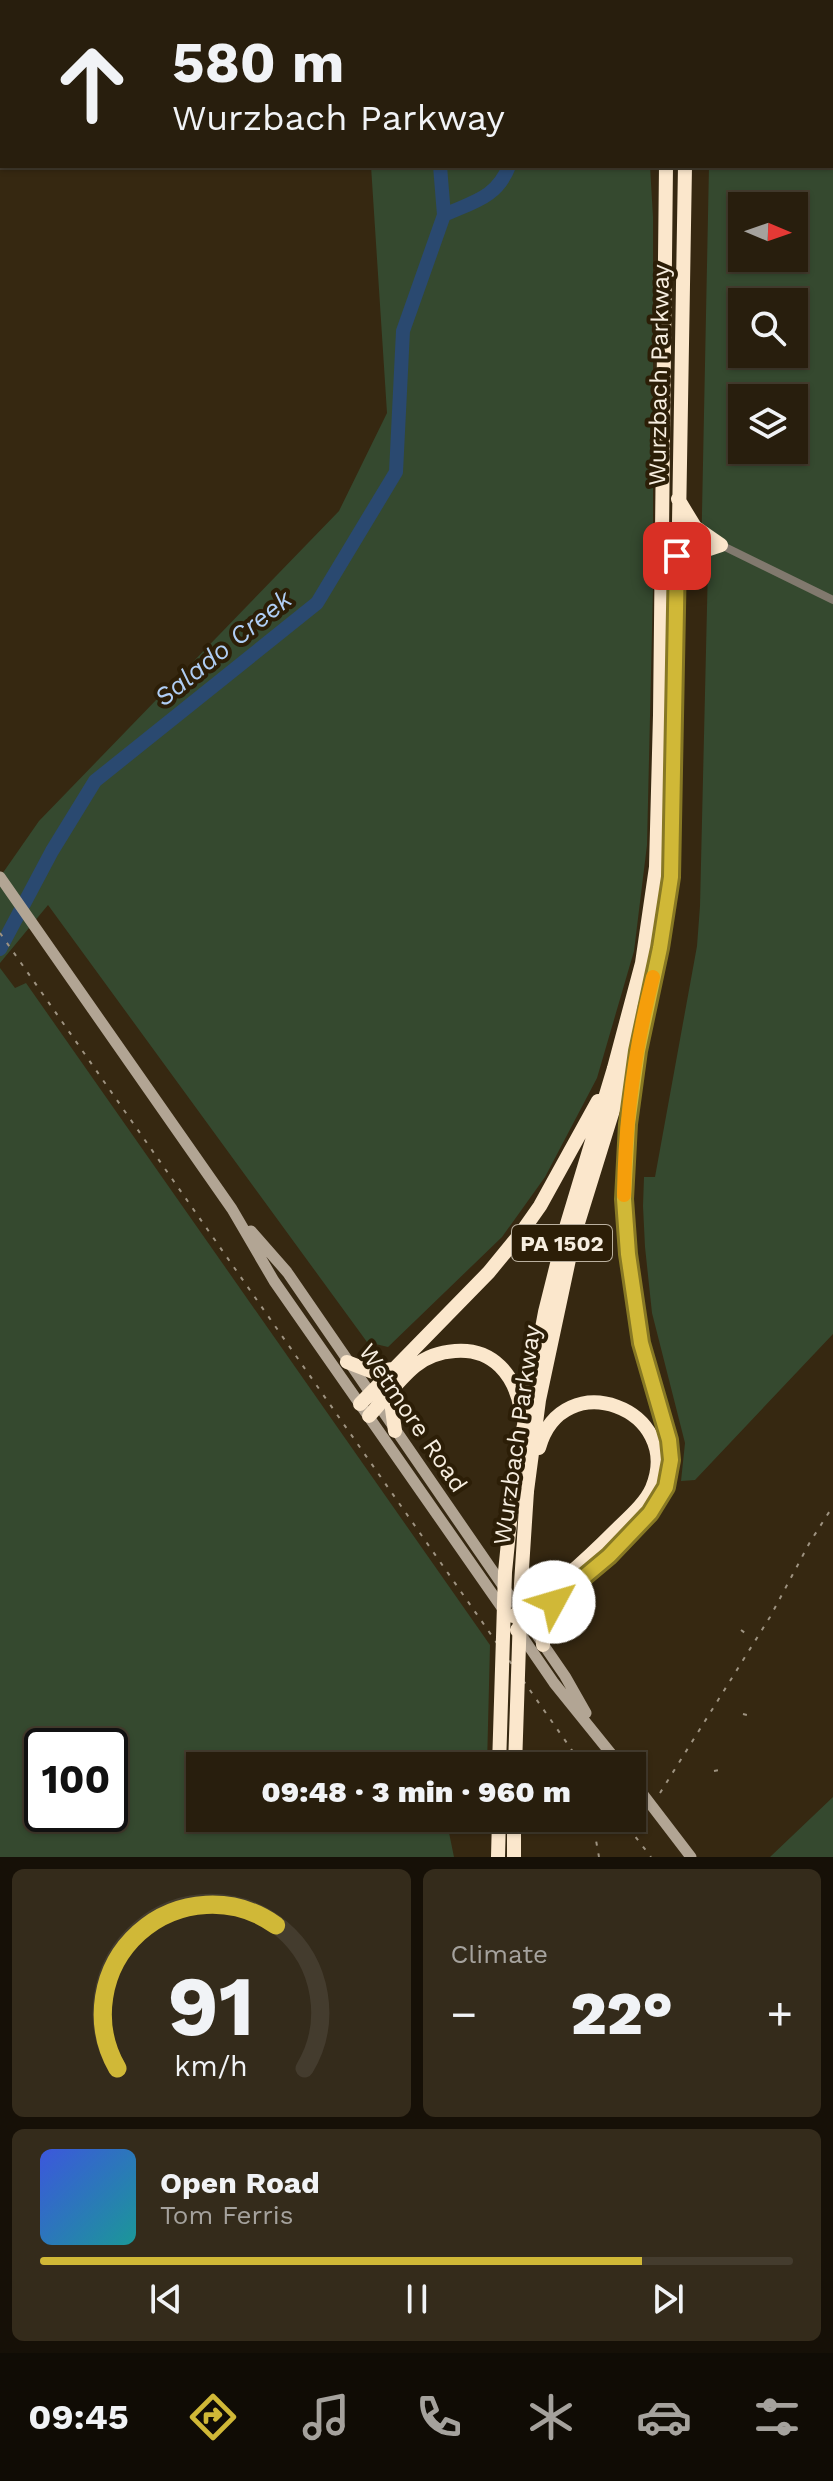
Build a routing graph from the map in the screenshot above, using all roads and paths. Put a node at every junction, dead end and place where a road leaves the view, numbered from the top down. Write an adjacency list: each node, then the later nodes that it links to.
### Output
1 (666, 168): 9 (highway, Wurzbach Parkway / PA 1502)
2 (685, 168): 3 (highway, Wurzbach Parkway / PA 1502)
3 (678, 499): 4 (highway); 5 (highway, Wurzbach Parkway / PA 1502)
4 (721, 545): 5 (highway); 6 (street)
5 (677, 585): 8 (highway, Wurzbach Parkway / PA 1502)
6 (833, 600)
7 (0, 877): 10 (main road, Wetmore Road)
8 (649, 994): 17 (highway, Wurzbach Parkway / PA 1502); 20 (highway)
9 (614, 1068): 12 (highway); 15 (highway, Wurzbach Parkway / PA 1502)
10 (232, 1209): 11 (main road, Wetmore Road); 14 (main road, Wetmore Road)
11 (347, 1362): 12 (highway); 14 (main road, Wetmore Road)
12 (397, 1367): 14 (highway)
13 (395, 1388): 14 (highway); 15 (highway); 16 (highway)
14 (369, 1406): 16 (main road, Wetmore Road); 21 (main road, Wetmore Road)
15 (523, 1422): 24 (highway, Wurzbach Parkway / PA 1502, bridge)
16 (395, 1431): 18 (main road, Wetmore Road)
17 (527, 1491): 19 (highway); 25 (highway, Wurzbach Parkway / PA 1502, bridge)
18 (502, 1587): 19 (highway); 21 (main road, Wetmore Road)
19 (548, 1593): 21 (highway)
20 (542, 1613): 21 (highway); 22 (highway)
21 (518, 1621): 22 (main road, Wetmore Road); 23 (main road, Wetmore Road)
22 (543, 1645): 23 (main road, Wetmore Road)
23 (600, 1739): 26 (main road, Wetmore Road)
24 (499, 1752)
25 (515, 1752)
26 (610, 1752)
27 (646, 1798): 32 (main road)
28 (499, 1832): 31 (highway)
29 (514, 1832): 30 (highway)
30 (514, 1854)
31 (498, 1857)
32 (691, 1857)

